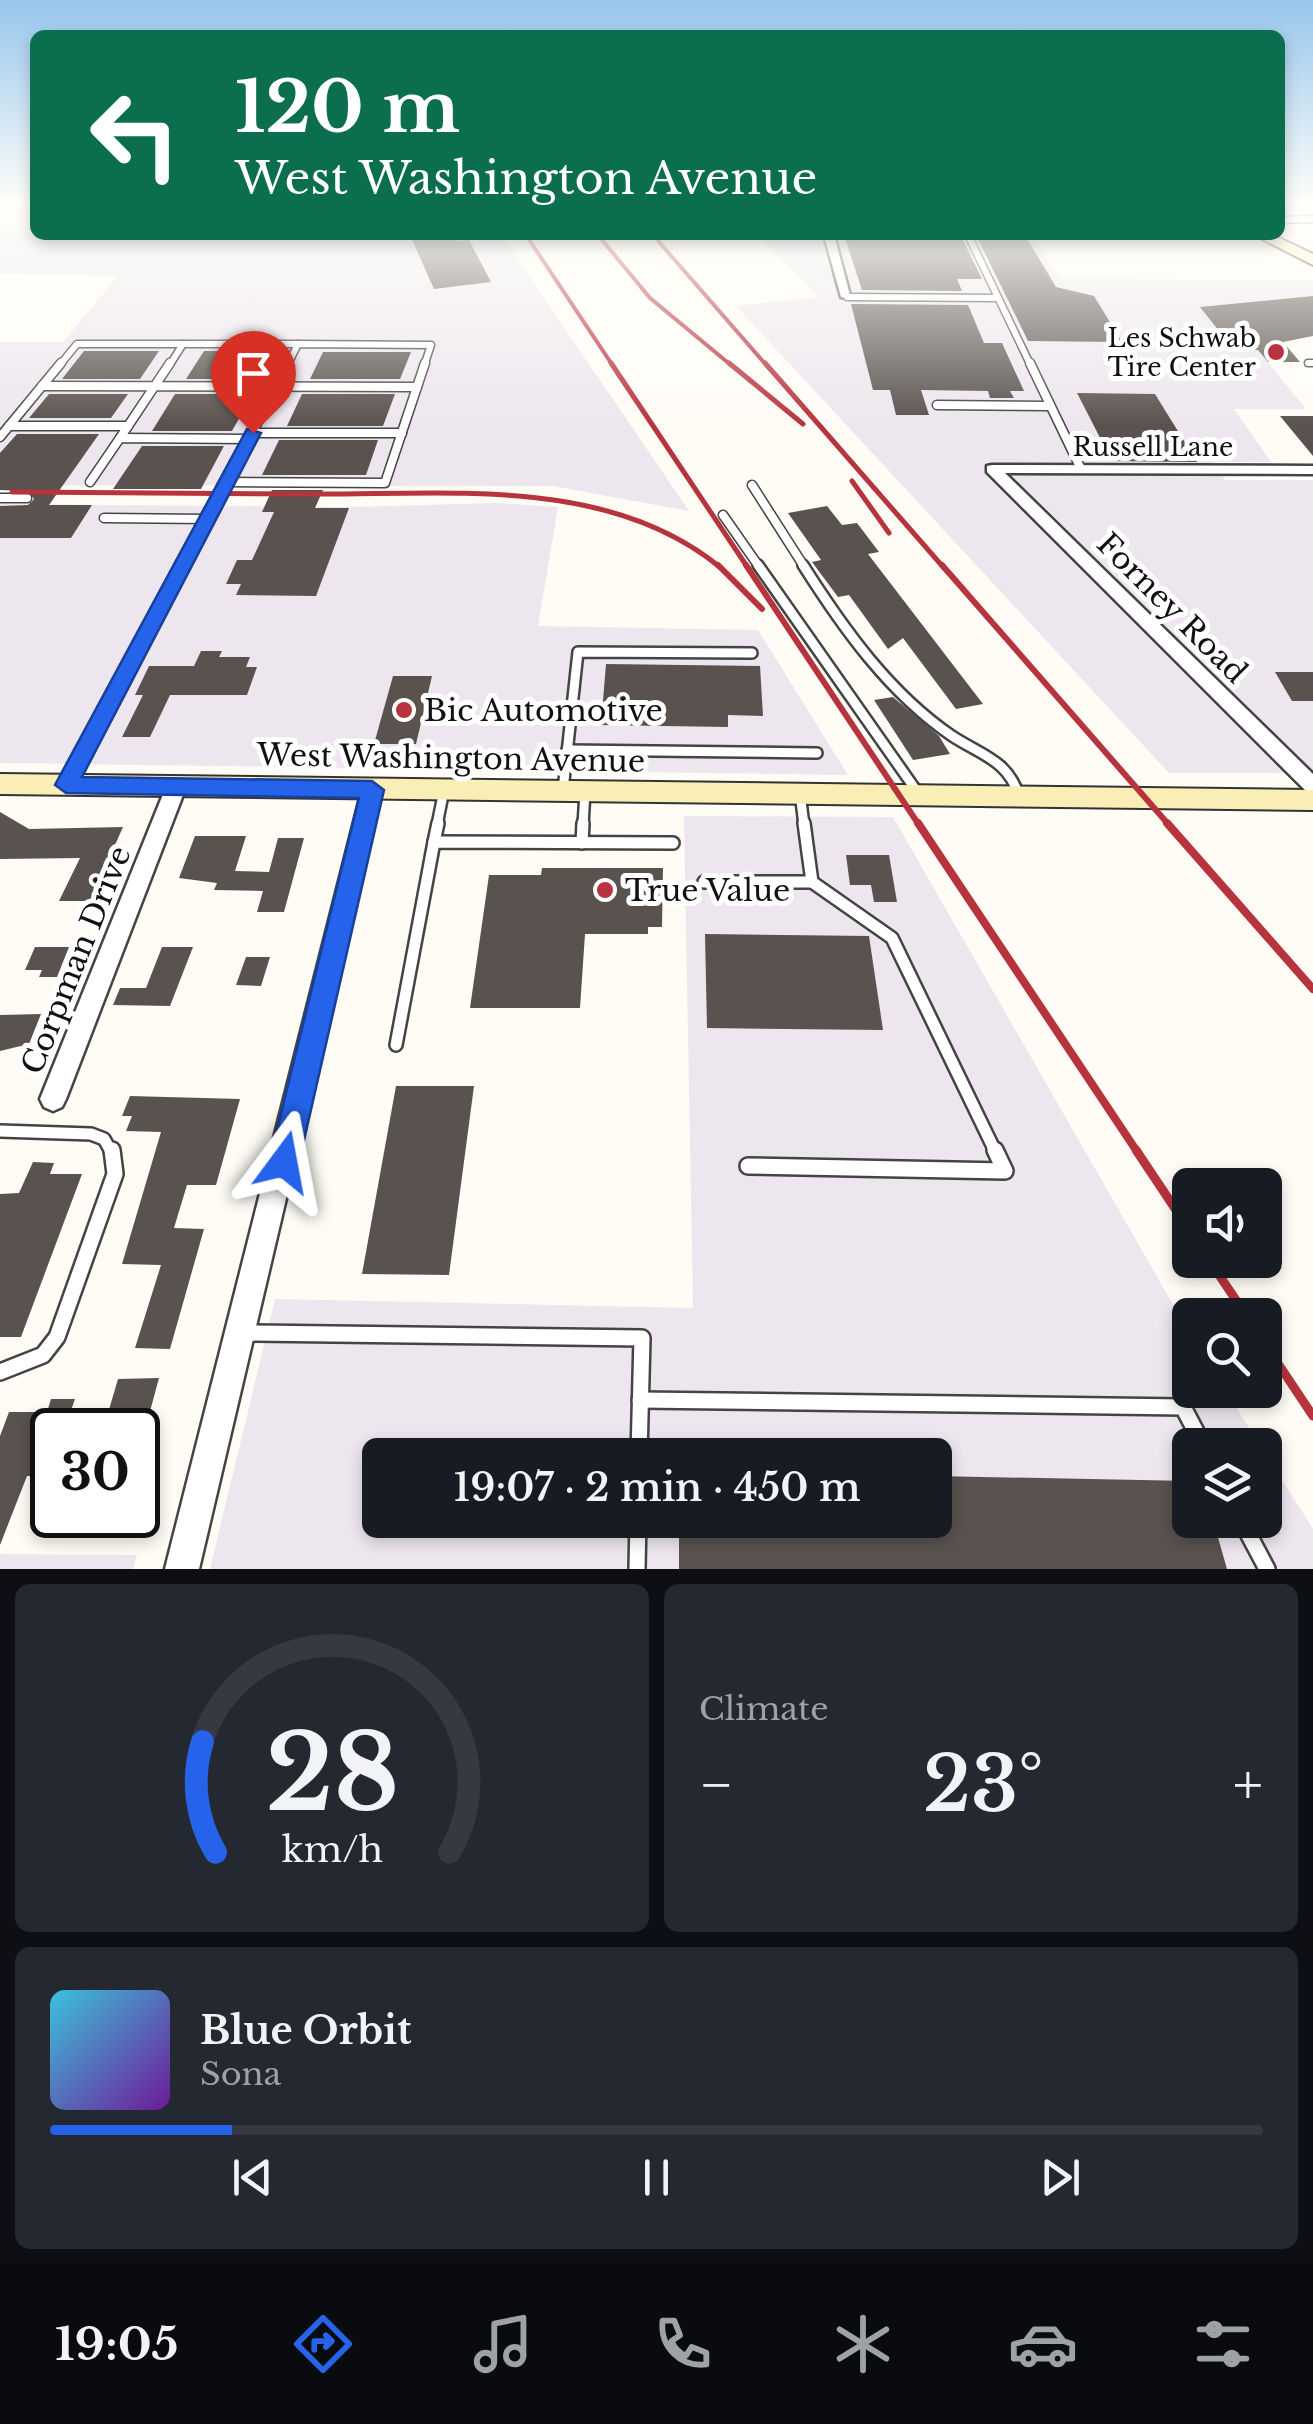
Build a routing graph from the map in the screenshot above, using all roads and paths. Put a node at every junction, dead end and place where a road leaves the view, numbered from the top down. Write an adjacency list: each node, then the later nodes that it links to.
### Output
1 (841, 279): 3 (street)
2 (989, 279): 4 (lane)
3 (846, 297): 4 (lane)
4 (998, 298): 12 (lane)
5 (183, 344): 6 (lane); 7 (lane); 8 (lane)
6 (298, 344): 9 (lane); 10 (lane)
7 (42, 386): 8 (lane); 13 (lane)
8 (155, 386): 9 (lane); 14 (lane)
9 (277, 387): 10 (lane); 16 (lane)
10 (417, 387): 15 (lane)
11 (937, 405): 12 (lane)
12 (1050, 406): 20 (lane)
13 (9, 426): 14 (lane); 17 (lane)
14 (128, 426): 18 (lane)
15 (402, 433): 16 (lane); 23 (lane)
16 (251, 436): 18 (lane); 23 (lane)
17 (0, 437)
18 (120, 438): 22 (lane)
19 (992, 469): 20 (street, Russell Lane); 35 (street, Forney Road)
20 (1080, 469): 21 (street, Russell Lane)
21 (1313, 470)
22 (90, 482)
23 (227, 482): 29 (lane)
24 (752, 486): 42 (lane)
25 (0, 498): 26 (lane)
26 (27, 498)
27 (723, 515): 41 (lane)
28 (104, 518): 29 (lane)
29 (208, 519): 34 (lane)
30 (752, 654): 31 (lane)
31 (567, 750): 32 (lane); 39 (lane)
32 (817, 753)
33 (0, 784): 34 (main road, West Washington Avenue)
34 (66, 785): 36 (main road, West Washington Avenue)
35 (1313, 786)
36 (176, 787): 37 (main road, West Washington Avenue); 50 (street, Corpman Drive)
37 (372, 790): 38 (main road, West Washington Avenue); 53 (street)
38 (444, 790): 39 (main road, West Washington Avenue); 44 (lane)
39 (574, 791): 40 (main road, West Washington Avenue); 45 (lane)
40 (800, 793): 41 (main road, West Washington Avenue); 48 (lane)
41 (910, 794): 42 (main road, West Washington Avenue)
42 (1019, 796): 43 (main road, West Washington Avenue)
43 (1313, 800)
44 (434, 842): 45 (lane); 49 (lane)
45 (582, 843): 46 (lane)
46 (672, 844)
47 (704, 882): 48 (lane)
48 (812, 882): 52 (lane)
49 (396, 1045)
50 (53, 1099)
51 (0, 1131): 54 (lane)
52 (748, 1166)
53 (243, 1333): 55 (lane); 60 (street)
54 (0, 1372)
55 (640, 1400): 56 (lane); 57 (lane)
56 (1193, 1428)
57 (640, 1438)
58 (638, 1538): 61 (lane)
59 (1251, 1538): 62 (lane)
60 (182, 1569)
61 (637, 1569)
62 (1267, 1569)

